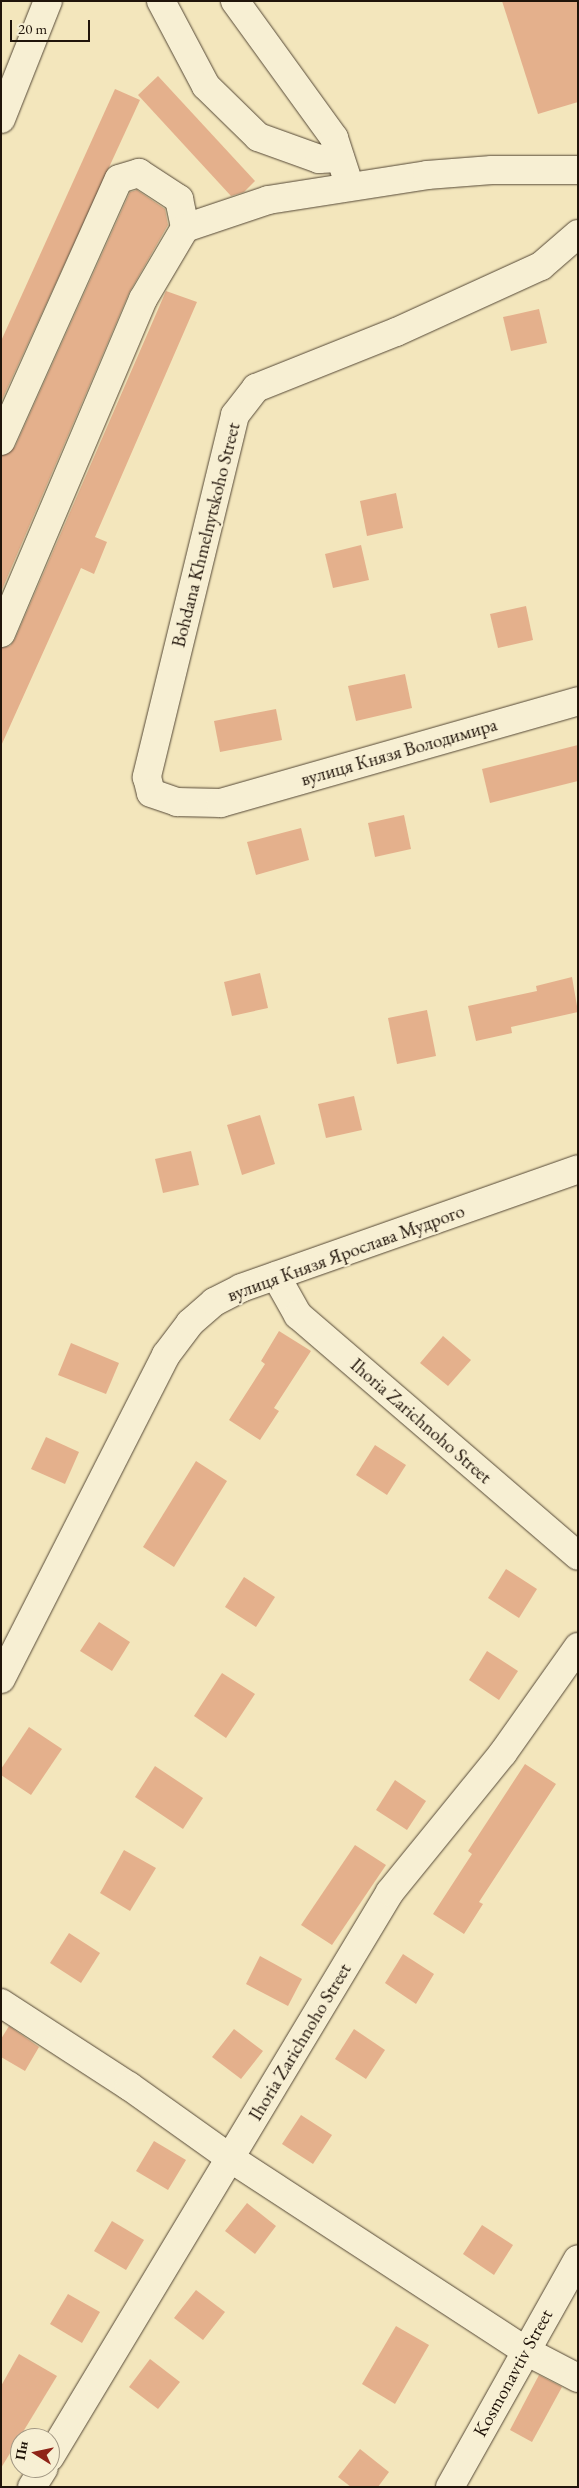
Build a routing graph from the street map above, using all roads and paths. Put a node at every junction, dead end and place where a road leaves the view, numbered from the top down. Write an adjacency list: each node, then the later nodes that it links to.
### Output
1 (48, 1): 4 (street)
2 (161, 1): 5 (street)
3 (235, 1): 5 (street)
4 (1, 119)
5 (340, 158): 7 (street)
6 (578, 170): 7 (street)
7 (350, 188): 8 (street)
8 (184, 228): 10 (street); 11 (street)
9 (578, 234): 13 (street, Bohdana Khmelnytskoho Street)
10 (1, 441)
11 (1, 633)
12 (578, 701): 13 (street, вулиця Князя Володимира)
13 (221, 803)
14 (578, 1169): 15 (street, вулиця Князя Ярослава Мудрого)
15 (276, 1276): 16 (street, Ihoria Zarichnoho Street); 18 (street, вулиця Князя Ярослава Мудрого)
16 (578, 1556)
17 (578, 1647): 20 (street, Ihoria Zarichnoho Street)
18 (1, 1679)
19 (1, 2003): 20 (street)
20 (230, 2158): 22 (street); 24 (street, Ihoria Zarichnoho Street)
21 (578, 2259): 22 (street, Kosmonavtiv Street)
22 (524, 2350): 23 (street); 25 (street, Kosmonavtiv Street)
23 (578, 2378)
24 (60, 2440)
25 (450, 2487)

